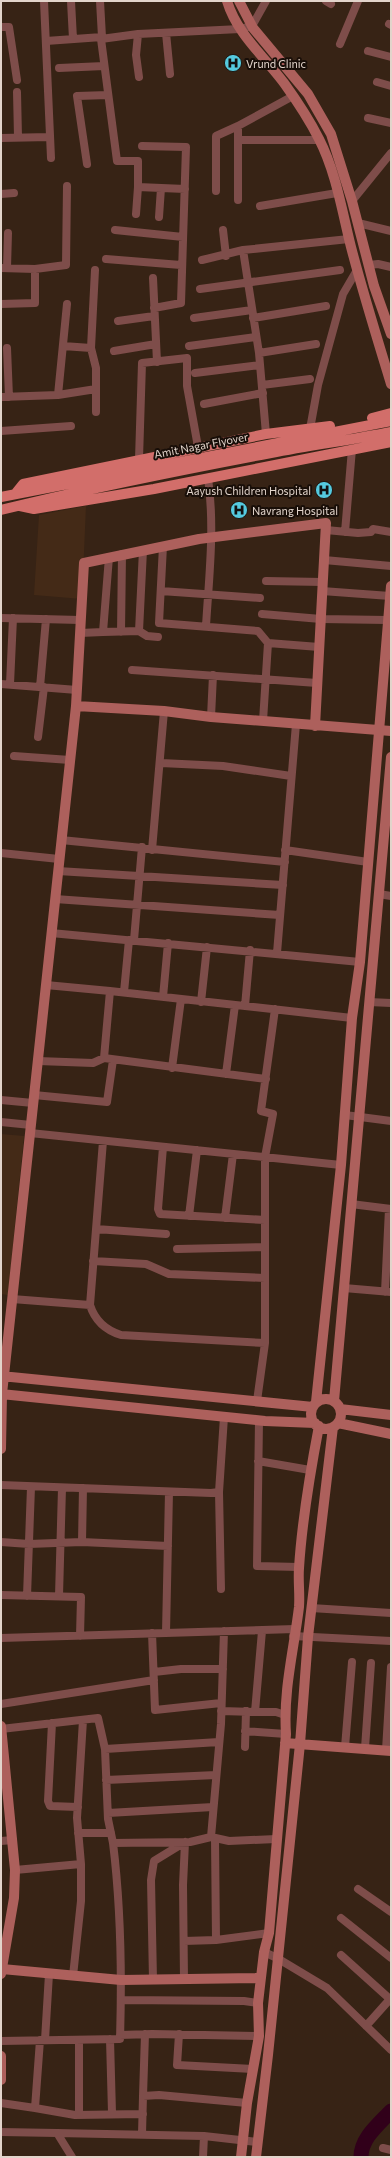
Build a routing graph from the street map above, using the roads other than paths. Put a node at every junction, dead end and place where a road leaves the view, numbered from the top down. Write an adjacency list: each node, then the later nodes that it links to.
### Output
1 (44, 1): 15 (street)
2 (71, 1): 14 (street)
3 (100, 1): 13 (street)
4 (227, 1): 10 (street)
5 (239, 1): 8 (street)
6 (266, 1): 8 (street)
7 (358, 1): 16 (street)
8 (252, 26): 10 (street); 50 (street)
9 (1, 27): 23 (street)
10 (240, 29): 11 (street); 28 (street)
11 (166, 33): 12 (street); 21 (street)
12 (138, 34): 13 (street); 22 (street)
13 (102, 38): 14 (street); 19 (street)
14 (73, 39): 15 (street)
15 (46, 41): 33 (street)
16 (340, 44)
17 (368, 51): 18 (street)
18 (391, 57)
19 (104, 66): 20 (street); 27 (street)
20 (59, 68)
21 (170, 74)
22 (139, 77)
23 (18, 80)
24 (376, 82): 25 (street)
25 (391, 86)
26 (18, 92): 32 (street)
27 (108, 95): 40 (street); 42 (street)
28 (293, 96): 31 (street); 36 (street)
29 (368, 118): 30 (street)
30 (391, 124)
31 (238, 126): 35 (street); 45 (street)
32 (18, 137): 33 (street); 34 (street)
33 (50, 137): 39 (street)
34 (1, 138)
35 (239, 140): 36 (street); 49 (street)
36 (320, 140): 47 (street)
37 (142, 146): 44 (street)
38 (391, 153): 50 (street)
39 (51, 158)
40 (87, 164)
41 (67, 186): 69 (street)
42 (138, 187): 43 (street); 52 (street)
43 (161, 188): 44 (street); 53 (street)
44 (185, 189): 59 (street)
45 (216, 191)
46 (14, 192): 48 (street)
47 (337, 193): 51 (street); 60 (street)
48 (1, 194)
49 (238, 200)
50 (352, 201): 54 (street)
51 (260, 206)
52 (136, 214)
53 (159, 217)
54 (358, 223): 57 (street); 66 (street)
55 (115, 230): 59 (street)
56 (222, 230): 62 (street)
57 (391, 231)
58 (8, 233): 68 (street)
59 (183, 237): 65 (street)
60 (349, 239): 61 (street); 72 (street)
61 (243, 250): 62 (street); 74 (street)
62 (226, 256): 64 (street)
63 (106, 259): 65 (street)
64 (202, 260)
65 (181, 265): 79 (street)
66 (369, 265): 67 (street); 83 (street)
67 (391, 266)
68 (4, 268): 69 (street)
69 (35, 269): 76 (street)
70 (95, 270): 90 (street)
71 (340, 270): 74 (street)
72 (357, 270): 97 (street); 108 (street)
73 (153, 278): 79 (street)
74 (248, 283): 75 (street); 80 (street)
75 (200, 289)
76 (1, 304)
77 (67, 304): 87 (street)
78 (326, 306): 80 (street)
79 (154, 312): 82 (street); 85 (street)
80 (252, 314): 81 (street); 84 (street)
81 (194, 318)
82 (118, 320)
83 (391, 334)
84 (256, 336): 88 (street); 92 (street)
85 (156, 344): 91 (street); 93 (street)
86 (316, 344): 92 (street)
87 (63, 346): 90 (street); 100 (street)
88 (189, 346)
89 (7, 348): 101 (street)
90 (91, 348): 98 (street)
91 (114, 350)
92 (259, 353): 94 (street)
93 (157, 362): 113 (street); 115 (street)
94 (260, 365): 95 (street); 99 (street)
95 (195, 373)
96 (310, 379): 99 (street)
97 (391, 384)
98 (96, 389): 100 (street); 103 (street)
99 (263, 389): 102 (street); 111 (street)
100 (58, 395): 101 (street)
101 (5, 397)
102 (204, 404)
103 (96, 412)
104 (391, 414): 108 (main road)
105 (391, 421): 107 (main road); 118 (main road, Amit Nagar Flyover)
106 (71, 426): 109 (street)
107 (391, 428)
108 (310, 429): 111 (main road)
109 (1, 431)
110 (391, 432): 118 (main road, Amit Nagar Flyover)
111 (266, 434): 113 (main road)
112 (391, 442): 114 (main road)
113 (198, 447): 115 (main road)
114 (352, 449): 116 (main road); 123 (street)
115 (139, 459): 117 (main road)
116 (208, 478): 120 (main road); 125 (street)
117 (15, 494): 118 (main road, Amit Nagar Flyover); 119 (main road, Amit Nagar Flyover)
118 (41, 495): 120 (main road, Amit Nagar Flyover)
119 (1, 497)
120 (18, 506): 121 (main road, Amit Nagar Flyover)
121 (1, 510)
122 (326, 530): 123 (street); 125 (street); 130 (street)
123 (345, 532): 124 (street)
124 (391, 532)
125 (212, 537): 126 (street); 136 (street)
126 (163, 546): 127 (street); 134 (street)
127 (143, 550): 128 (street); 146 (street)
128 (122, 554): 129 (street); 148 (street)
129 (109, 557): 143 (street); 147 (street)
130 (324, 560): 131 (street); 133 (street)
131 (391, 566)
132 (266, 581): 133 (street)
133 (323, 586): 135 (street); 142 (street)
134 (161, 591): 136 (street); 145 (street)
135 (391, 591): 144 (street)
136 (208, 593): 137 (street); 145 (street)
137 (260, 598)
138 (262, 614): 142 (street)
139 (1, 618): 140 (street)
140 (13, 618): 141 (street); 158 (street)
141 (46, 619): 143 (street); 159 (street)
142 (321, 619): 144 (street); 152 (street)
143 (80, 620): 149 (street)
144 (387, 620): 167 (street)
145 (206, 626): 151 (street)
146 (139, 631): 148 (street); 150 (street)
147 (103, 632): 148 (street); 149 (street)
148 (121, 632)
149 (80, 633): 160 (street)
150 (158, 637)
151 (268, 642): 152 (street); 155 (street)
152 (319, 647): 156 (street)
153 (132, 670): 154 (street)
154 (213, 675): 155 (street); 163 (street)
155 (266, 679): 156 (street); 164 (street)
156 (317, 683): 166 (street)
157 (1, 684): 158 (street)
158 (10, 684): 159 (street)
159 (42, 687): 160 (street); 169 (street)
160 (77, 690): 161 (street)
161 (76, 706): 162 (street); 172 (street)
162 (164, 711): 163 (street); 173 (street)
163 (211, 717): 164 (street)
164 (263, 721): 165 (street)
165 (296, 724): 166 (street); 174 (street)
166 (315, 726): 167 (street)
167 (380, 731): 168 (street); 183 (street)
168 (391, 731)
169 (38, 737)
170 (14, 756): 172 (street)
171 (391, 757): 175 (street)
172 (70, 760): 176 (street)
173 (161, 763): 174 (street); 178 (street)
174 (292, 776): 179 (street)
175 (390, 791): 187 (street)
176 (61, 840): 177 (street); 181 (street)
177 (142, 848): 178 (street); 185 (street)
178 (152, 850): 182 (street)
179 (285, 850): 182 (street); 183 (street)
180 (1, 853): 181 (street)
181 (59, 859): 184 (street)
182 (285, 862): 186 (street)
183 (368, 862): 198 (street)
184 (58, 871): 185 (street); 189 (street)
185 (139, 876): 186 (street); 190 (street)
186 (283, 885): 191 (street)
187 (379, 894): 188 (street); 205 (street)
188 (391, 896)
189 (55, 899): 190 (street); 192 (street)
190 (137, 906): 191 (street); 193 (street)
191 (280, 915): 197 (street)
192 (51, 933): 193 (street); 199 (street)
193 (132, 940): 194 (street); 201 (street)
194 (168, 943): 195 (street); 202 (street)
195 (207, 947): 196 (street); 204 (street)
196 (250, 950): 197 (street); 208 (street)
197 (277, 953): 198 (street)
198 (360, 962): 210 (street)
199 (46, 985): 200 (street); 213 (street)
200 (110, 990): 201 (street); 211 (street)
201 (124, 992): 202 (street)
202 (164, 997): 203 (street)
203 (181, 999): 204 (street); 214 (street)
204 (201, 1002): 207 (street)
205 (369, 1002): 206 (street); 220 (street)
206 (391, 1003)
207 (235, 1005): 208 (street); 215 (street)
208 (245, 1006): 209 (street)
209 (275, 1009): 210 (street); 216 (street)
210 (352, 1018): 219 (street)
211 (104, 1058): 212 (street); 213 (street)
212 (113, 1060): 214 (street); 217 (street)
213 (38, 1061): 217 (street)
214 (172, 1068): 215 (street)
215 (226, 1074): 216 (street)
216 (266, 1079): 228 (street)
217 (34, 1099): 218 (street); 223 (street)
218 (1, 1100)
219 (345, 1115): 220 (street); 229 (street)
220 (359, 1116): 221 (street); 230 (street)
221 (391, 1120)
222 (1, 1122): 223 (street)
223 (31, 1129): 224 (street); 243 (street)
224 (103, 1141): 225 (street); 235 (street)
225 (164, 1147): 226 (street); 232 (street)
226 (197, 1150): 227 (street); 232 (street)
227 (233, 1154): 228 (street); 233 (street)
228 (265, 1157): 229 (street); 234 (street)
229 (341, 1165): 249 (street)
230 (351, 1204): 231 (street); 241 (street)
231 (390, 1209): 242 (street)
232 (189, 1216): 233 (street)
233 (225, 1218): 234 (street)
234 (265, 1220): 237 (street)
235 (96, 1229): 236 (street); 239 (street)
236 (166, 1234)
237 (265, 1247): 238 (street); 240 (street)
238 (178, 1249)
239 (93, 1261): 240 (street); 244 (street)
240 (265, 1278): 245 (street)
241 (344, 1288): 242 (street); 250 (street)
242 (388, 1292)
243 (12, 1299): 244 (street); 246 (street)
244 (90, 1305): 245 (street)
245 (265, 1343): 248 (street)
246 (3, 1376): 247 (street); 248 (street)
247 (2, 1394): 252 (street); 257 (street)
248 (257, 1401): 249 (street)
249 (315, 1405): 250 (street); 254 (street)
250 (337, 1405): 251 (street); 255 (street)
251 (391, 1415)
252 (224, 1417): 253 (street); 266 (street)
253 (259, 1420): 254 (street); 259 (street)
254 (317, 1425): 255 (street); 260 (street)
255 (336, 1425): 256 (street); 277 (street)
256 (391, 1434)
257 (1, 1446): 258 (street)
258 (1, 1449)
259 (258, 1461): 260 (street); 272 (street)
260 (310, 1470): 272 (street)
261 (1, 1486): 262 (street)
262 (31, 1486): 263 (street); 270 (street)
263 (62, 1488): 264 (street); 269 (street)
264 (83, 1488): 265 (street); 268 (street)
265 (169, 1492): 266 (street); 271 (street)
266 (219, 1492): 273 (street)
267 (1, 1542): 270 (street)
268 (82, 1542): 269 (street); 271 (street)
269 (61, 1543): 270 (street); 276 (street)
270 (29, 1544): 275 (street)
271 (168, 1546): 283 (street)
272 (299, 1567): 281 (street)
273 (221, 1589)
274 (1, 1595): 275 (street)
275 (27, 1596): 276 (street)
276 (58, 1596): 284 (street)
277 (311, 1608): 278 (street); 285 (street)
278 (391, 1613)
279 (262, 1630): 280 (street); 281 (street); 295 (street)
280 (224, 1632): 283 (street); 291 (street)
281 (294, 1632): 285 (street); 296 (street)
282 (152, 1633): 283 (street); 284 (street); 292 (street)
283 (166, 1633)
284 (80, 1636): 286 (street)
285 (308, 1637): 287 (street); 303 (street)
286 (1, 1638)
287 (391, 1641)
288 (352, 1662): 305 (street)
289 (371, 1664): 306 (street)
290 (391, 1667): 308 (street)
291 (223, 1669): 292 (street); 294 (street)
292 (154, 1676): 293 (street); 294 (street)
293 (1, 1704)
294 (221, 1707): 295 (street); 302 (street)
295 (250, 1711): 296 (street); 300 (street)
296 (285, 1715): 301 (street)
297 (83, 1720): 298 (street); 307 (street); 312 (street)
298 (52, 1723): 299 (street); 312 (street)
299 (1, 1730): 309 (street)
300 (245, 1731): 301 (street); 304 (street)
301 (286, 1738): 303 (street); 320 (street)
302 (219, 1742): 307 (street); 310 (street)
303 (300, 1744): 305 (street); 333 (street)
304 (245, 1747)
305 (345, 1747): 306 (street)
306 (365, 1748): 308 (street)
307 (105, 1749): 311 (street)
308 (389, 1753)
309 (3, 1768): 319 (street)
310 (216, 1774): 311 (street); 313 (street)
311 (106, 1780): 314 (street)
312 (78, 1807): 315 (street)
313 (213, 1807): 314 (street); 317 (street)
314 (108, 1813): 316 (street)
315 (78, 1833): 316 (street); 323 (street)
316 (111, 1833): 322 (street)
317 (213, 1838): 320 (street); 321 (street); 329 (street)
318 (1, 1840): 319 (street)
319 (13, 1840): 324 (street)
320 (276, 1840): 328 (street)
321 (185, 1842): 322 (street); 330 (street); 340 (street)
322 (113, 1843): 339 (street)
323 (80, 1864): 324 (street); 337 (street)
324 (15, 1870): 335 (street)
325 (358, 1890): 326 (street)
326 (391, 1912)
327 (341, 1918): 334 (street)
328 (269, 1933): 329 (street); 331 (street)
329 (216, 1940): 330 (street)
330 (184, 1941): 341 (street)
331 (264, 1952): 333 (street); 338 (street)
332 (342, 1955): 342 (street)
333 (277, 1958): 345 (street); 370 (street)
334 (391, 1958)
335 (1, 1972): 336 (street)
336 (49, 1974): 337 (street); 351 (street)
337 (73, 1976): 339 (street)
338 (261, 1978): 341 (street); 344 (street)
339 (121, 1980): 340 (street); 343 (street)
340 (153, 1980): 341 (street)
341 (184, 1980)
342 (391, 1999): 345 (street)
343 (121, 2000): 344 (street); 348 (street)
344 (258, 2003): 349 (street)
345 (366, 2026): 354 (street)
346 (145, 2034): 347 (street); 348 (street); 358 (street)
347 (179, 2034): 349 (street); 356 (street)
348 (120, 2035): 350 (street)
349 (259, 2036): 356 (street)
350 (110, 2039): 352 (street); 362 (street)
351 (42, 2040): 352 (street); 353 (street); 361 (street)
352 (79, 2040): 364 (street)
353 (1, 2041)
354 (391, 2050)
355 (1, 2056): 357 (street)
356 (253, 2069): 360 (street)
357 (1, 2080)
358 (143, 2096): 360 (street); 363 (street)
359 (1, 2103): 361 (street)
360 (247, 2103): 369 (street)
361 (34, 2108): 364 (street)
362 (112, 2113): 363 (street); 364 (street)
363 (143, 2114): 367 (street)
364 (79, 2115)
365 (1, 2132): 366 (street)
366 (57, 2133): 367 (street); 371 (street)
367 (142, 2134): 368 (street)
368 (204, 2136): 369 (street); 372 (street)
369 (243, 2139): 370 (street); 373 (street)
370 (257, 2142): 374 (street)
371 (72, 2157)
372 (203, 2157)
373 (242, 2157)
374 (256, 2157)

